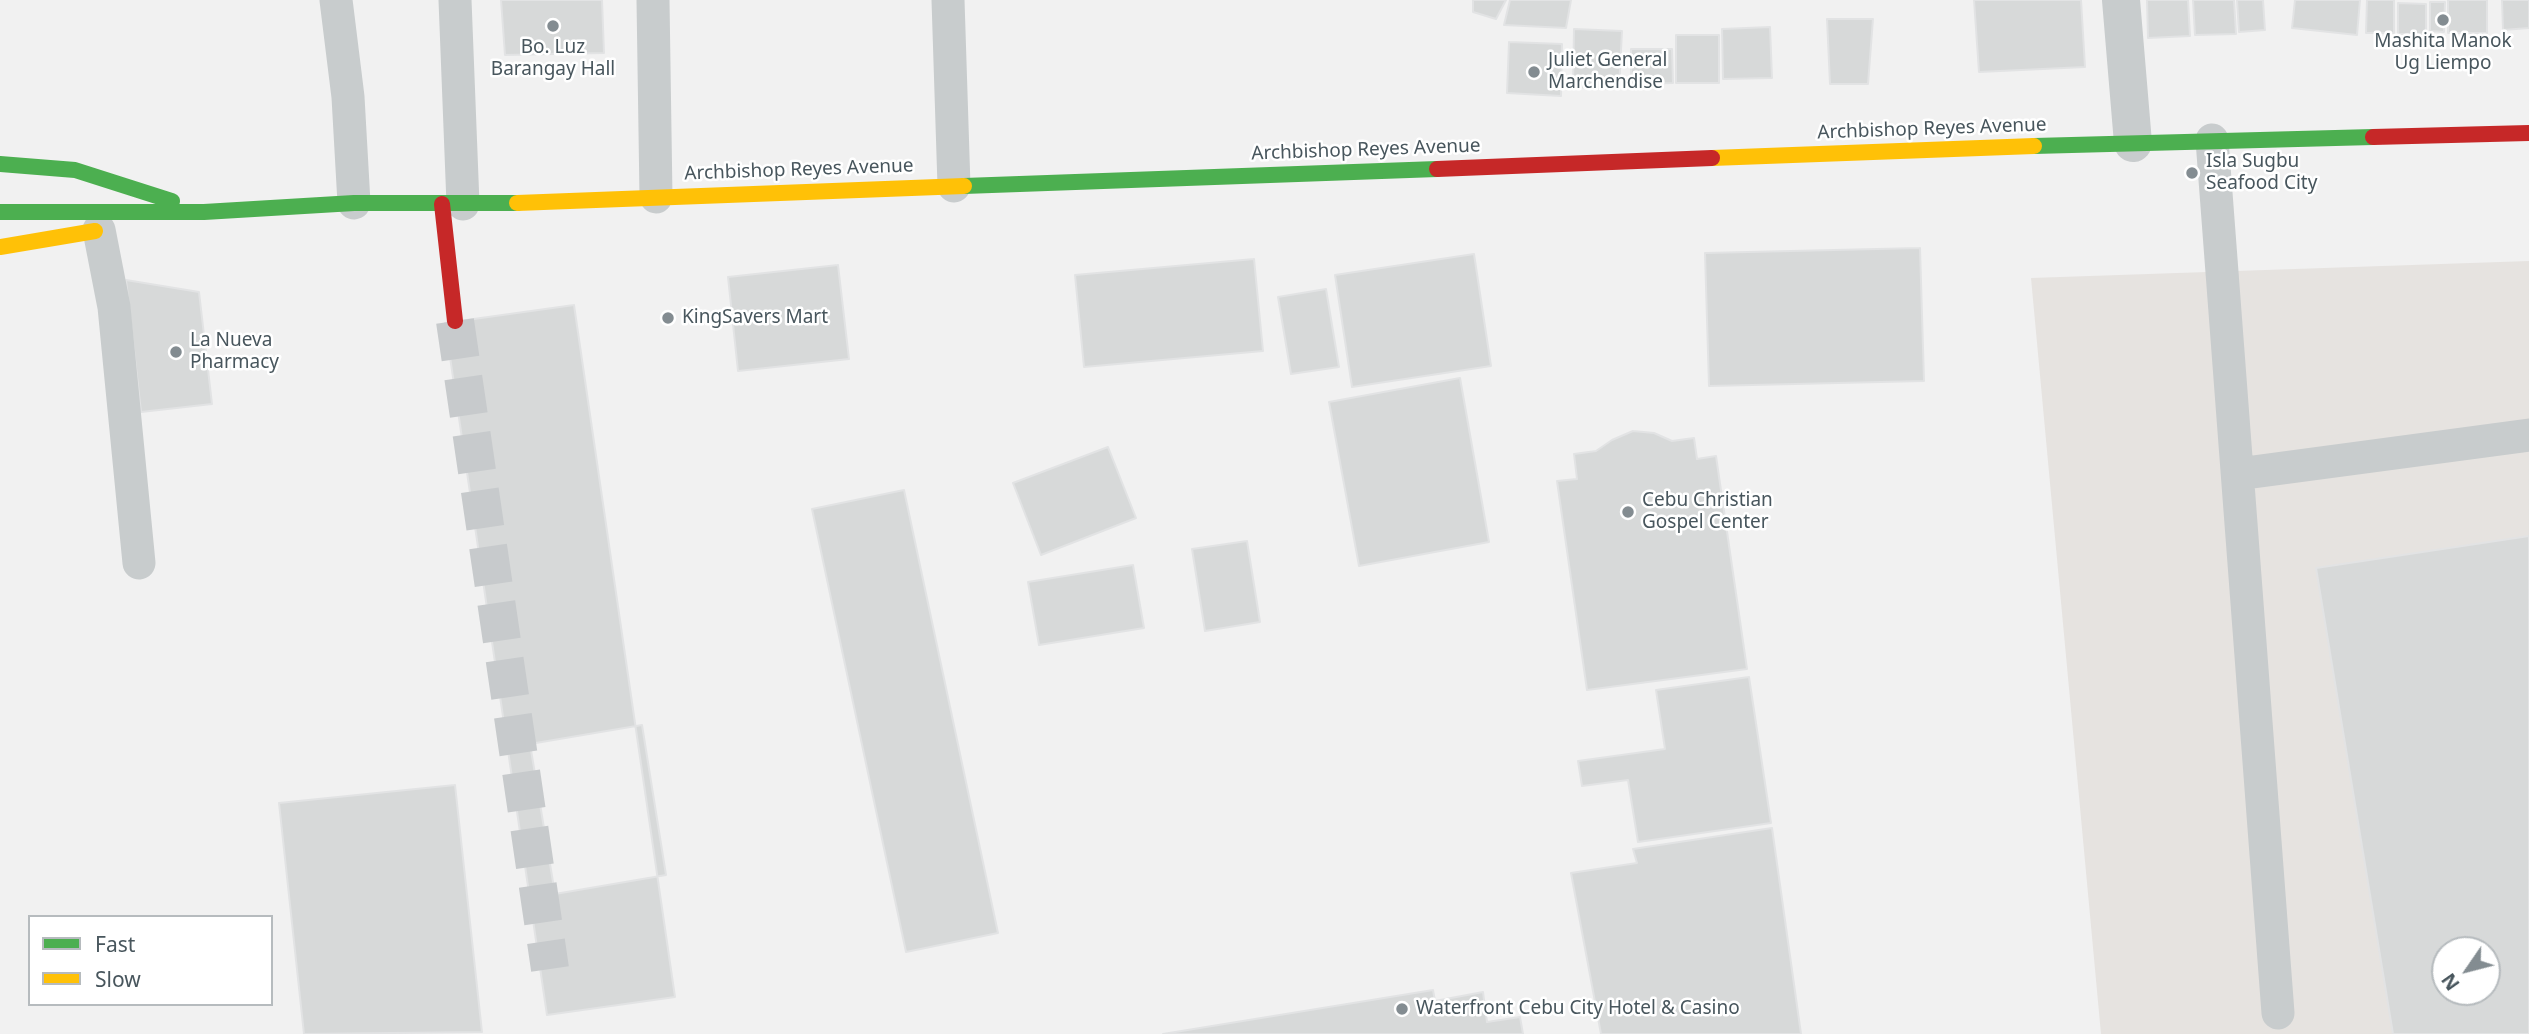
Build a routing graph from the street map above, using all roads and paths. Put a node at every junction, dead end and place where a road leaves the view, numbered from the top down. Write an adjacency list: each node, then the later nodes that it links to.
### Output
1 (336, 0): 12 (lane)
2 (456, 0): 13 (lane)
3 (653, 0): 11 (lane)
4 (948, 0): 10 (lane)
5 (2121, 0): 8 (street)
6 (2529, 133): 7 (main road, Archbishop Reyes Avenue)
7 (2212, 140): 8 (main road, Archbishop Reyes Avenue); 20 (lane)
8 (2133, 143): 10 (main road, Archbishop Reyes Avenue)
9 (0, 164): 15 (main road, Archbishop Reyes Avenue)
10 (954, 186): 11 (main road, Archbishop Reyes Avenue)
11 (656, 197): 13 (main road, Archbishop Reyes Avenue)
12 (354, 204): 13 (main road, Archbishop Reyes Avenue); 15 (main road, Archbishop Reyes Avenue)
13 (453, 204): 18 (main road)
14 (0, 212): 15 (main road, Archbishop Reyes Avenue)
15 (204, 212): 16 (main road, Archbishop Reyes Avenue)
16 (99, 230): 17 (main road, Archbishop Reyes Avenue); 21 (lane)
17 (0, 247)
18 (455, 321)
19 (2529, 435): 20 (lane)
20 (2238, 474): 22 (lane)
21 (139, 563)
22 (2278, 1013)

